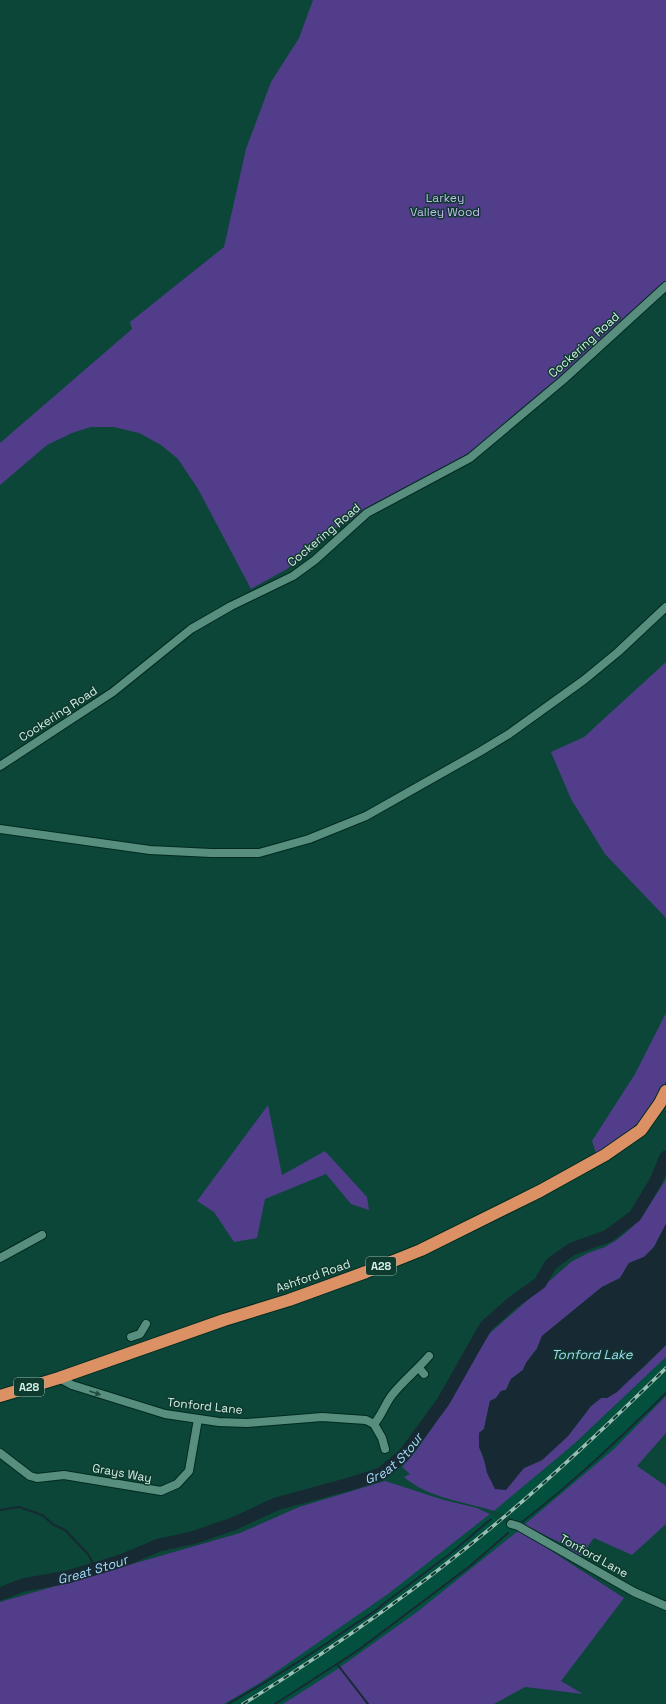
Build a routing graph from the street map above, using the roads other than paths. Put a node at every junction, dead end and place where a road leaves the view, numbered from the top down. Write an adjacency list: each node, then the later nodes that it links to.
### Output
1 (666, 286): 3 (street, Cockering Road)
2 (666, 607): 4 (street)
3 (0, 766)
4 (0, 829)
5 (666, 1091): 11 (highway, Ashford Road / A28)
6 (42, 1235): 7 (street)
7 (0, 1258)
8 (146, 1324): 9 (street)
9 (131, 1337)
10 (429, 1356): 14 (street)
11 (59, 1378): 12 (highway, Ashford Road / A28); 13 (street, Tonford Lane, one-way to 13)
12 (0, 1396)
13 (198, 1419): 14 (street, Tonford Lane); 16 (street, Grays Way)
14 (374, 1424): 15 (street)
15 (385, 1449)
16 (0, 1453)
17 (511, 1524): 18 (street, Tonford Lane)
18 (666, 1606)

